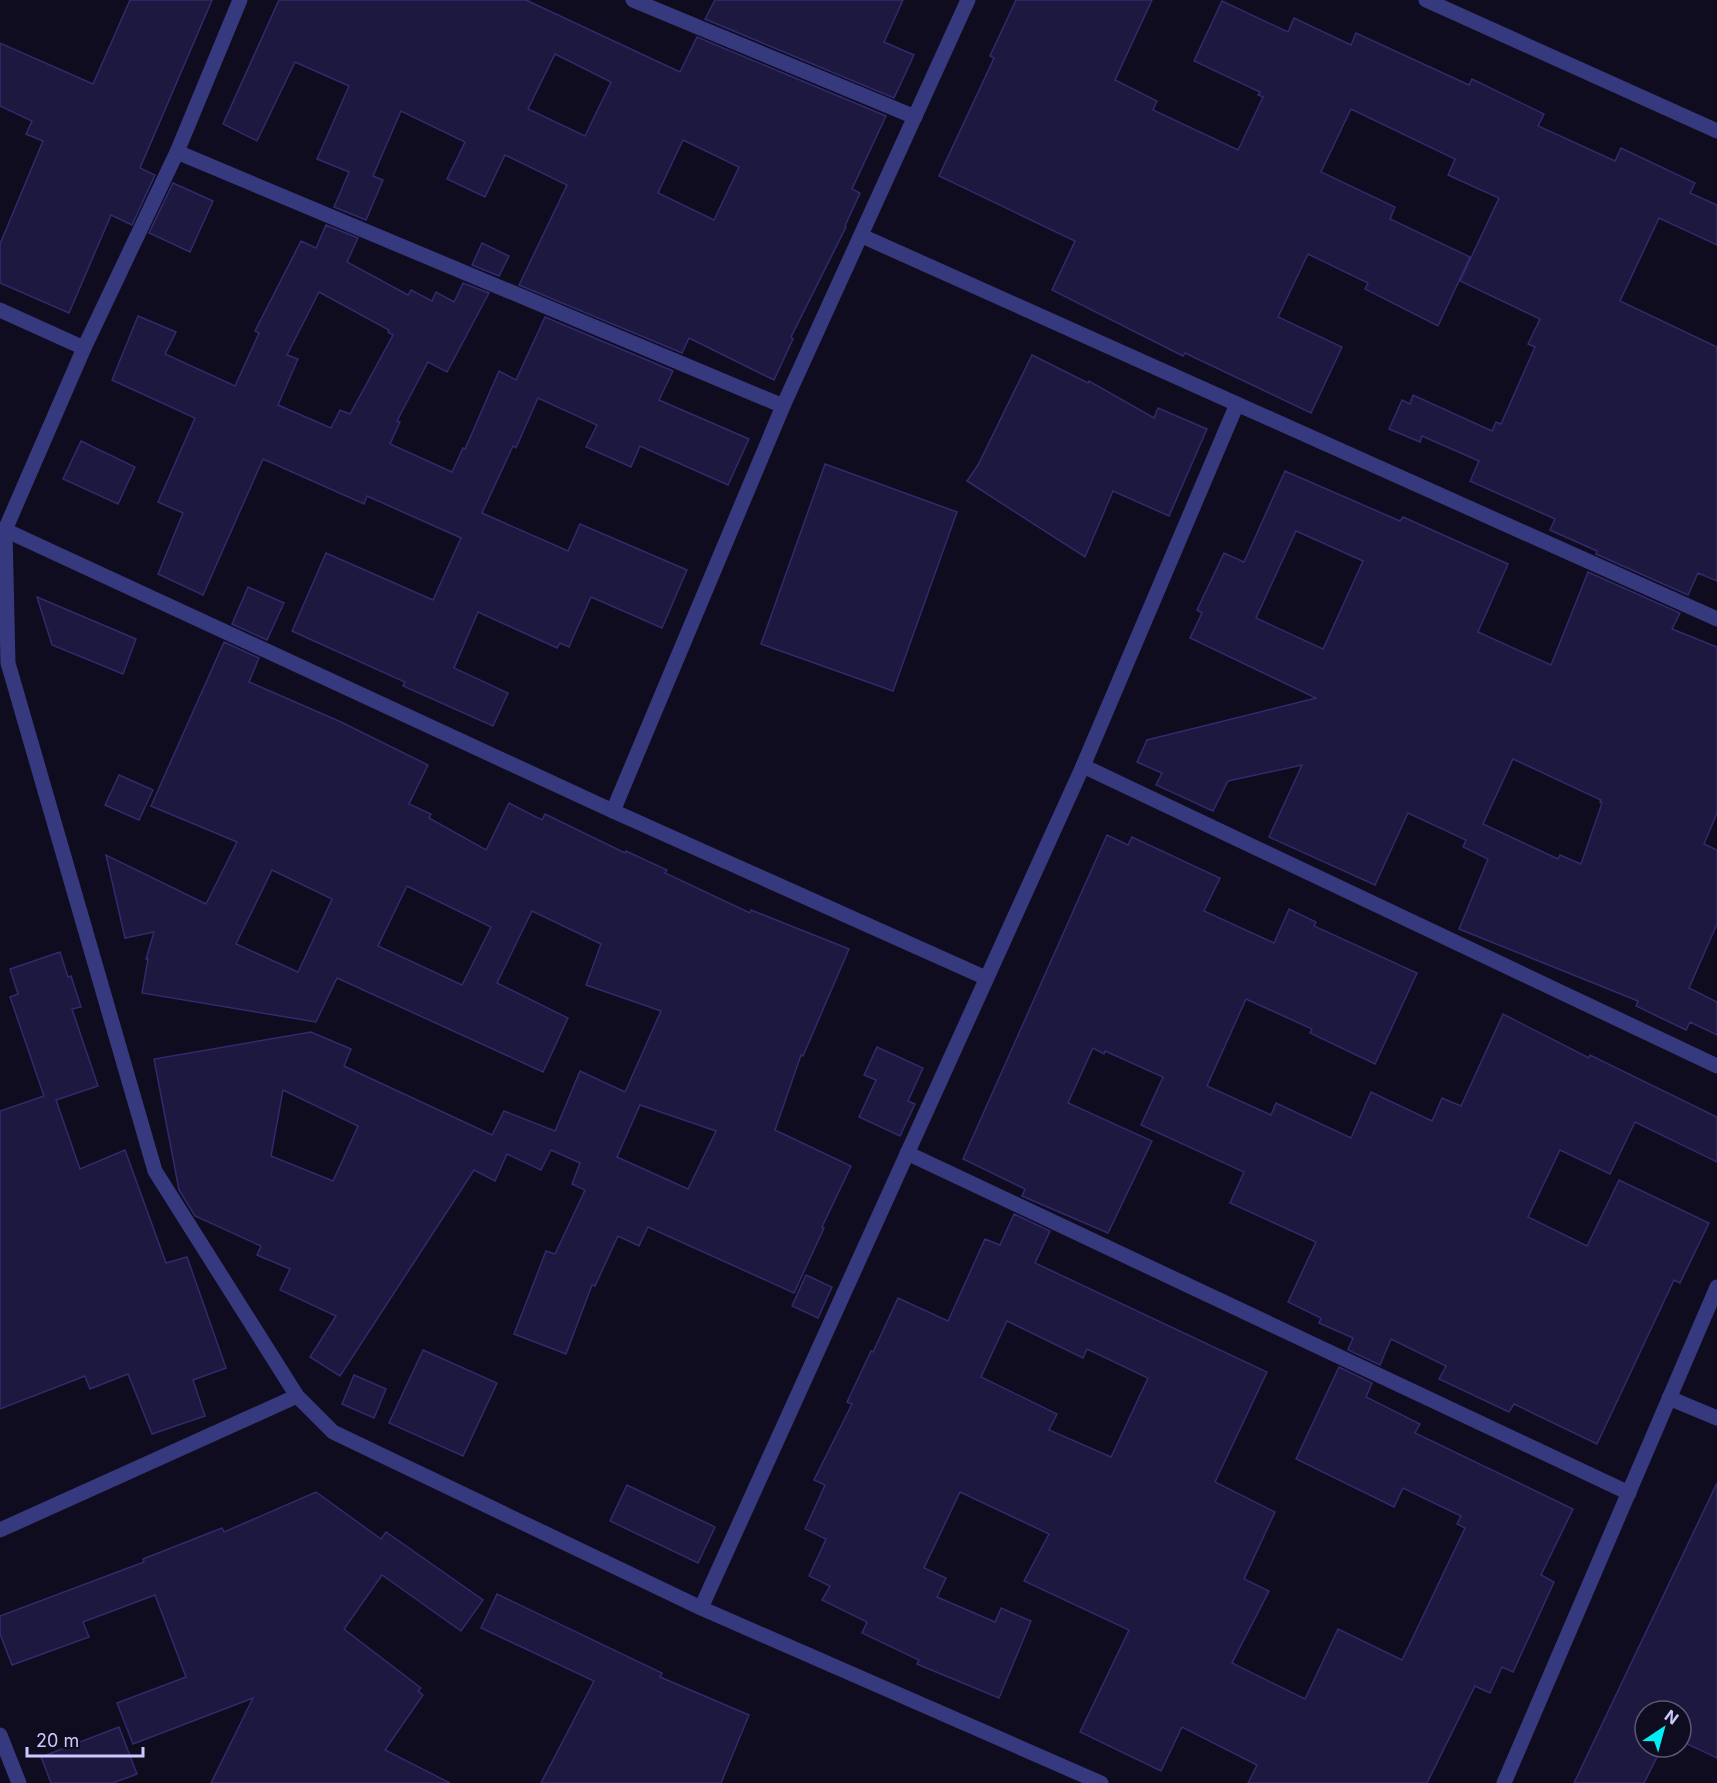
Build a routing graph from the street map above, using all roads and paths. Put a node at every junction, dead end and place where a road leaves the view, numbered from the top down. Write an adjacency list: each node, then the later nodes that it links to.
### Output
1 (240, 0): 7 (street)
2 (633, 0): 5 (street)
3 (968, 0): 5 (street)
4 (1426, 0): 6 (street)
5 (915, 117): 8 (street)
6 (1717, 131)
7 (177, 152): 10 (street); 12 (street)
8 (862, 236): 11 (street); 12 (street)
9 (0, 310): 10 (street)
10 (84, 348): 13 (street)
11 (1237, 404): 14 (street); 15 (street)
12 (783, 406): 16 (street)
13 (5, 530): 16 (street); 21 (street)
14 (1717, 619)
15 (1083, 766): 17 (street); 18 (street)
16 (613, 811): 17 (street)
17 (986, 978): 19 (street)
18 (1717, 1066)
19 (907, 1153): 24 (street); 26 (street)
20 (1717, 1287): 22 (street)
21 (297, 1396): 25 (street); 26 (street)
22 (1669, 1398): 23 (street); 24 (street)
23 (1717, 1418)
24 (1629, 1493): 30 (street)
25 (0, 1530)
26 (701, 1608): 29 (street)
27 (0, 1735): 28 (street)
28 (19, 1783)
29 (1101, 1783)
30 (1504, 1783)

